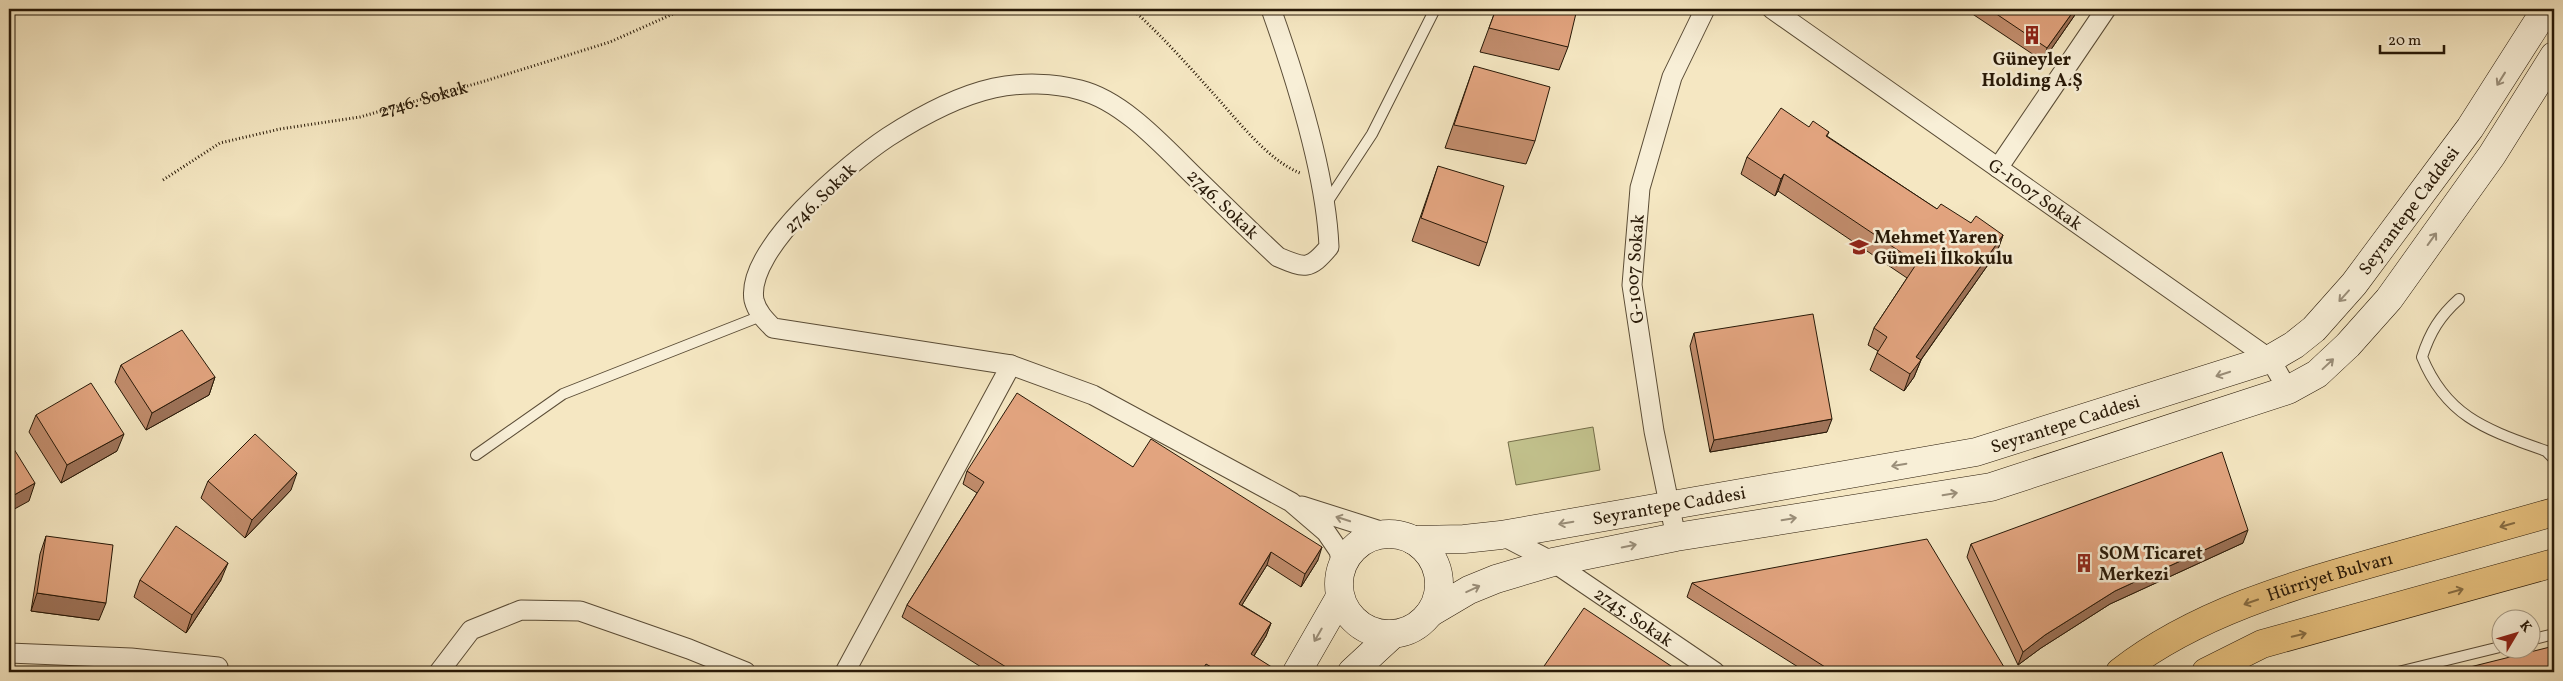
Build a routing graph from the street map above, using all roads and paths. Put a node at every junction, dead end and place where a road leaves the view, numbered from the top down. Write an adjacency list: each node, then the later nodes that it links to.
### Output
1 (684, 9): 11 (path, 2746. Sokak)
2 (1132, 9): 12 (path)
3 (1271, 9): 12 (street, 2746. Sokak)
4 (1435, 9): 13 (lane)
5 (1705, 9): 22 (street, G-1007 Sokak)
6 (1772, 9): 10 (street, G-1007 Sokak)
7 (2106, 9): 10 (street)
8 (2546, 9): 16 (main road, Seyrantepe Caddesi, one-way to 16)
9 (2554, 56): 18 (main road, Seyrantepe Caddesi, one-way to 9)
10 (1998, 168): 16 (street, G-1007 Sokak)
11 (163, 180)
12 (1320, 181): 13 (street, 2746. Sokak)
13 (1326, 204): 15 (street, 2746. Sokak)
14 (2459, 299): 20 (lane)
15 (761, 316): 17 (street); 19 (lane)
16 (2270, 359): 18 (street, G-1007 Sokak); 22 (main road, Seyrantepe Caddesi, one-way to 22)
17 (1011, 365): 21 (street); 40 (street)
18 (2288, 390): 26 (main road, Seyrantepe Caddesi, one-way to 18)
19 (476, 455)
20 (2554, 458)
21 (1291, 502): 25 (street, one-way to 21); 29 (street)
22 (1669, 504): 24 (main road, Seyrantepe Caddesi, one-way to 24); 26 (street, G-1007 Sokak)
23 (2554, 512): 44 (main road, Hürriyet Bulvarı, one-way to 44)
24 (1501, 535): 25 (main road, Seyrantepe Caddesi); 27 (street, 2745. Sokak)
25 (1401, 537): 29 (main road); 31 (main road)
26 (1676, 537): 27 (main road, Seyrantepe Caddesi, one-way to 26)
27 (1553, 562): 31 (main road, Seyrantepe Caddesi, one-way to 27); 43 (street, 2745. Sokak)
28 (2554, 563): 45 (main road, one-way to 28)
29 (1342, 566): 30 (main road)
30 (1340, 597): 33 (main road); 41 (main road, one-way to 41)
31 (1430, 613): 33 (main road)
32 (2554, 634): 34 (lane)
33 (1392, 635): 42 (main road)
34 (2540, 638)
35 (2490, 649): 46 (lane)
36 (9, 653): 37 (street)
37 (218, 667)
38 (440, 672): 39 (street)
39 (746, 672)
40 (845, 672)
41 (1297, 672)
42 (1352, 672)
43 (1715, 672)
44 (2120, 672)
45 (2206, 672)
46 (2398, 672)

